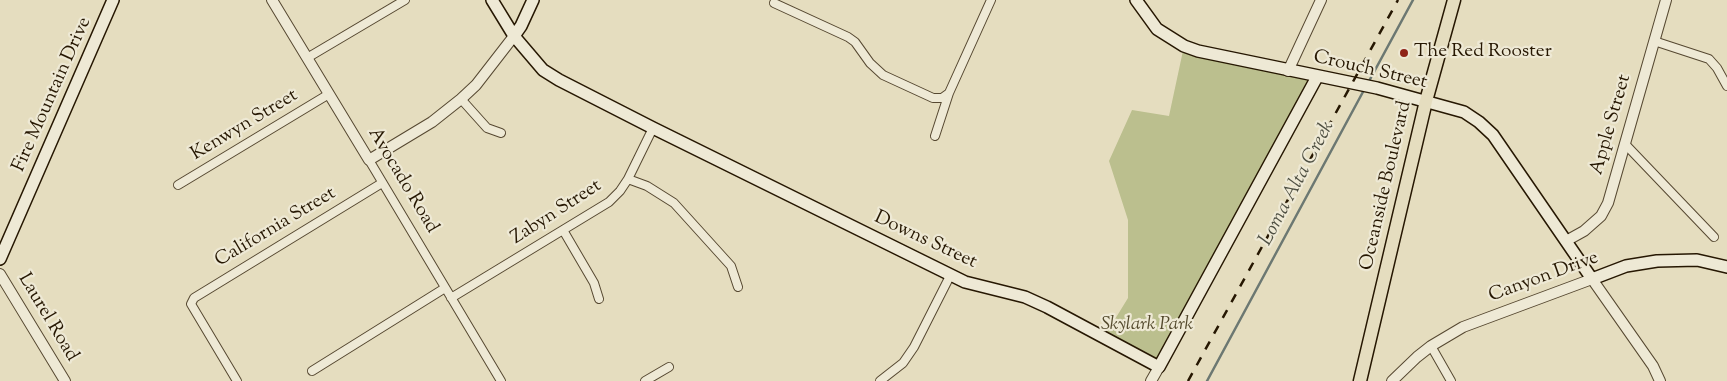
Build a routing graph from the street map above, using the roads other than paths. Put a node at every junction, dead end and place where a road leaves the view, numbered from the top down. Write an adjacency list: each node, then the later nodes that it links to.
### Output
1 (113, 0): 33 (main road, Fire Mountain Drive)
2 (272, 0): 14 (street, Avocado Road)
3 (405, 0): 14 (street)
4 (492, 0): 12 (main road, Downs Street)
5 (533, 0): 12 (main road)
6 (991, 0): 18 (street)
7 (1136, 0): 15 (main road, Crouch Street)
8 (1321, 0): 15 (street)
9 (1454, 0): 21 (main road, Oceanside Boulevard)
10 (1666, 0): 13 (street, Apple Street)
11 (774, 3): 18 (street)
12 (514, 36): 20 (street); 22 (main road, Downs Street)
13 (1654, 41): 17 (street); 25 (street, Apple Street)
14 (307, 58): 19 (street, Avocado Road)
15 (1288, 71): 16 (main road, Crouch Street)
16 (1317, 77): 21 (main road, Crouch Street); 44 (main road)
17 (1727, 86)
18 (949, 93): 24 (street)
19 (329, 94): 26 (street, Avocado Road); 29 (street, Kenwyn Street)
20 (461, 99): 23 (street); 26 (street)
21 (1426, 101): 32 (main road, Crouch Street); 52 (main road, Oceanside Boulevard)
22 (653, 128): 27 (street, Zabyn Street); 36 (main road, Downs Street)
23 (501, 133)
24 (935, 136)
25 (1625, 144): 31 (street); 32 (street, Apple Street)
26 (369, 160): 28 (street, Avocado Road)
27 (628, 179): 30 (street, Zabyn Street); 38 (street)
28 (382, 183): 39 (street, Avocado Road); 47 (street, California Street)
29 (178, 185)
30 (563, 230): 40 (street, Zabyn Street); 41 (street)
31 (1714, 237)
32 (1566, 241): 37 (main road, Crouch Street)
33 (0, 259)
34 (1727, 267): 37 (main road, Canyon Drive)
35 (0, 274): 46 (street, Laurel Road)
36 (951, 274): 44 (main road, Downs Street); 50 (street)
37 (1592, 279): 42 (street, Canyon Drive); 55 (street, Crouch Street)
38 (738, 286)
39 (446, 288): 40 (street, Avocado Road); 45 (street)
40 (451, 298): 48 (street, Avocado Road)
41 (599, 299)
42 (1431, 346): 53 (street, Canyon Drive); 54 (street)
43 (669, 367): 49 (street)
44 (1159, 367): 51 (street)
45 (312, 371)
46 (65, 381)
47 (237, 381)
48 (501, 381)
49 (646, 381)
50 (880, 381)
51 (1151, 381)
52 (1360, 381)
53 (1392, 381)
54 (1451, 381)
55 (1660, 381)

